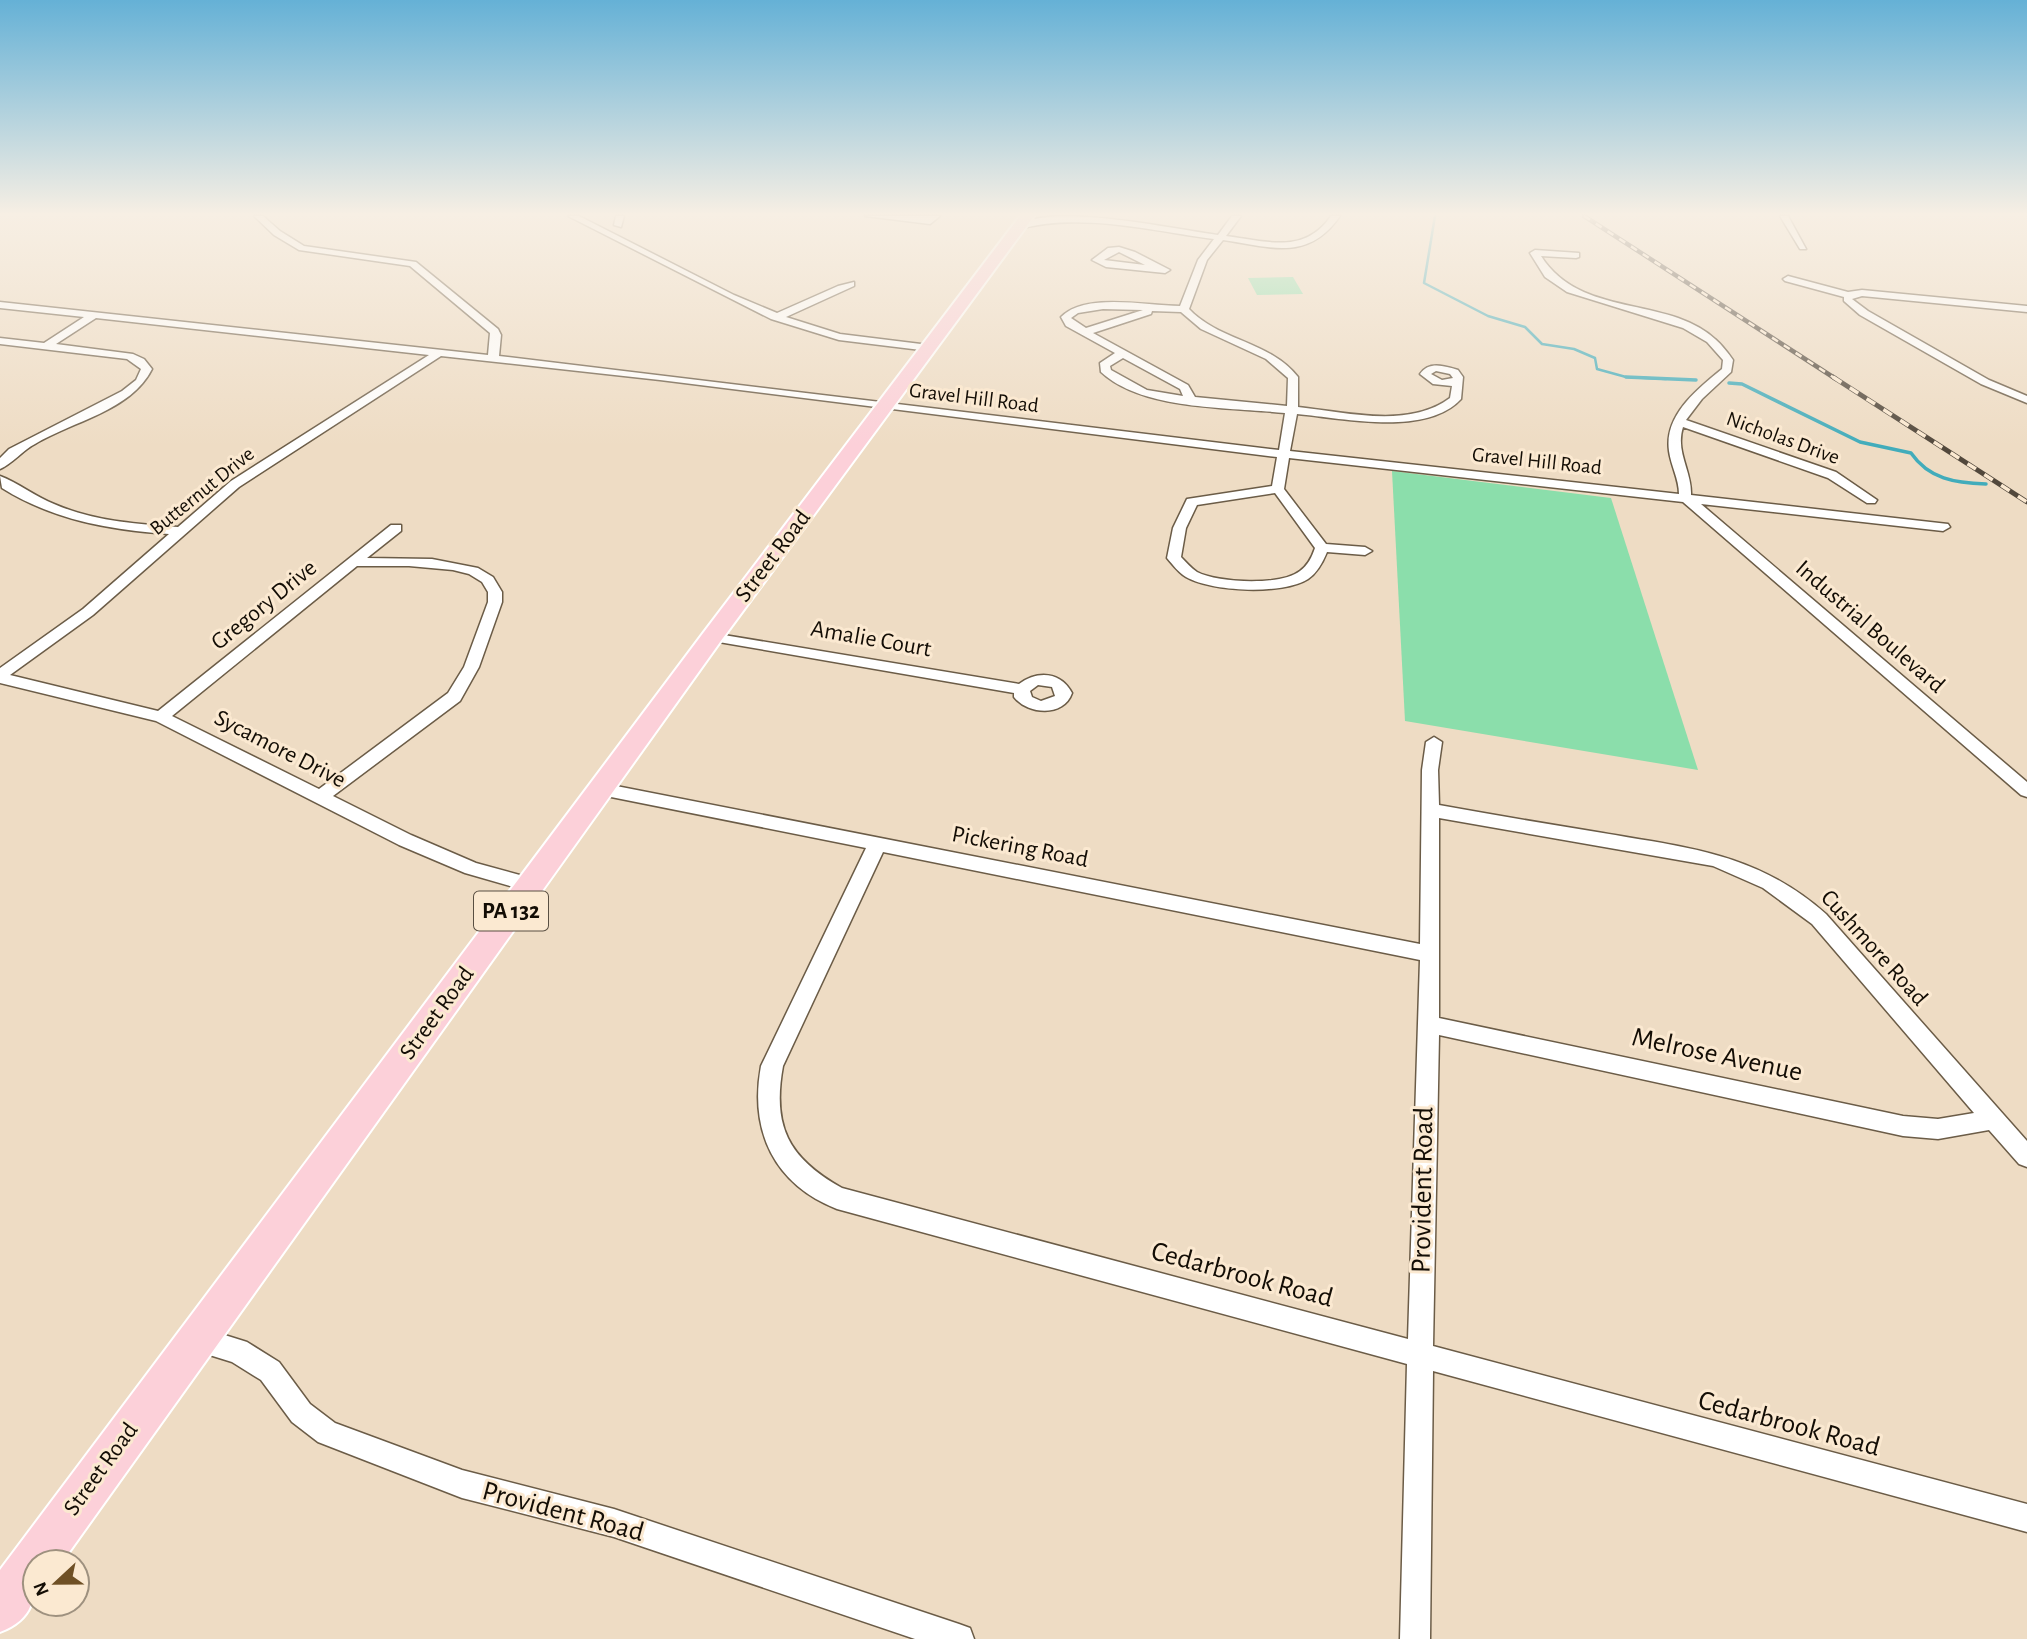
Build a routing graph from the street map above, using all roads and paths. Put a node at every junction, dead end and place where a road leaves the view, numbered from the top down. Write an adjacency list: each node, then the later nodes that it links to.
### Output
1 (449, 292): 21 (street)
2 (725, 292): 14 (street)
3 (830, 292): 14 (street)
4 (969, 292): 18 (main road, Street Road / PA 132)
5 (1183, 292): 10 (street)
6 (1579, 292): 27 (street)
7 (1839, 292): 8 (street)
8 (1849, 295): 11 (street); 24 (street)
9 (0, 305): 13 (street, Gravel Hill Road)
10 (1184, 309): 12 (street); 26 (street)
11 (2027, 309)
12 (1156, 310): 15 (street); 15 (street)
13 (93, 316): 17 (street); 19 (street, Gravel Hill Road)
14 (775, 317): 18 (street)
15 (1085, 332): 20 (street)
16 (0, 341): 17 (street)
17 (46, 346): 29 (street)
18 (929, 348): 25 (main road, Street Road / PA 132)
19 (439, 352): 21 (street, Gravel Hill Road); 38 (street, Butternut Drive)
20 (1123, 353): 23 (street); 23 (street)
21 (493, 359): 25 (street, Gravel Hill Road)
22 (1458, 380): 26 (street)
23 (1192, 400): 26 (street)
24 (2027, 400)
25 (885, 407): 30 (street, Gravel Hill Road); 42 (main road, Street Road / PA 132)
26 (1292, 410): 30 (street)
27 (1677, 421): 34 (street); 35 (street, Nicholas Drive)
28 (0, 443): 29 (street)
29 (21, 445): 31 (street)
30 (1283, 454): 33 (street); 34 (street, Gravel Hill Road)
31 (0, 465)
32 (0, 480): 38 (street)
33 (1278, 489): 39 (street); 39 (street)
34 (1685, 497): 36 (street, Gravel Hill Road); 48 (street, Industrial Boulevard)
35 (1871, 500)
36 (1943, 527)
37 (396, 528): 41 (street, Gregory Drive)
38 (180, 531): 43 (street, Butternut Drive)
39 (1322, 548): 40 (street)
40 (1365, 551)
41 (353, 562): 45 (street, Gregory Drive); 49 (street)
42 (712, 637): 44 (street, Amalie Court); 47 (main road, Street Road / PA 132)
43 (0, 677): 45 (street, Sycamore Drive)
44 (1022, 689)
45 (161, 717): 49 (street, Sycamore Drive)
46 (1434, 741): 50 (street, Provident Road)
47 (601, 789): 51 (street, Pickering Road); 52 (main road, Street Road / PA 132)
48 (2027, 791)
49 (320, 797): 52 (street, Sycamore Drive)
50 (1431, 810): 53 (street, Provident Road); 55 (street, Cushmore Road)
51 (878, 843): 53 (street, Pickering Road); 58 (street, Cedarbrook Road)
52 (531, 885): 57 (main road, Street Road / PA 132)
53 (1429, 954): 54 (street, Provident Road)
54 (1428, 1024): 55 (street, Melrose Avenue); 58 (street, Provident Road)
55 (1994, 1119): 56 (street, Cushmore Road)
56 (2027, 1157)
57 (196, 1339): 60 (main road, Street Road / PA 132); 61 (street, Provident Road)
58 (1421, 1354): 59 (street, Cedarbrook Road); 62 (street, Provident Road)
59 (2027, 1518)
60 (0, 1609)
61 (959, 1639)
62 (1415, 1639)

